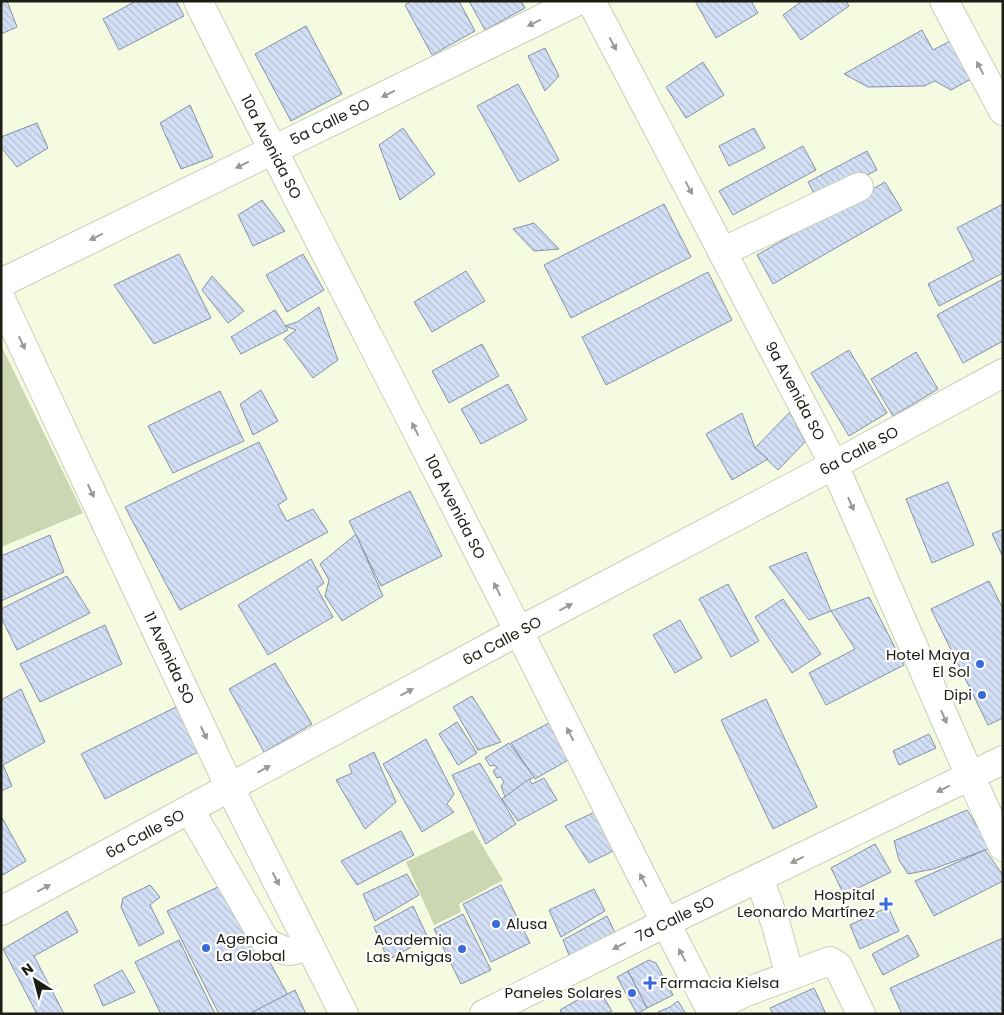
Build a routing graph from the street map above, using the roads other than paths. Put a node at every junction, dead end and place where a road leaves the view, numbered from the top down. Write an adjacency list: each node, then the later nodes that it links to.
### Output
1 (198, 1): 6 (street, 10a Avenida SO)
2 (578, 1): 6 (street, 5a Calle SO, one-way to 6)
3 (590, 1): 8 (street, 9a Avenida SO, one-way to 8)
4 (944, 1): 5 (street, one-way to 4)
5 (1003, 111)
6 (272, 150): 9 (street, 5a Calle SO, one-way to 9); 13 (street, 10a Avenida SO, one-way to 6)
7 (859, 187): 8 (street)
8 (722, 252): 12 (street, 9a Avenida SO)
9 (1, 283)
10 (1, 299): 16 (street, 11 Avenida SO, one-way to 16)
11 (1003, 373): 12 (street, 6a Calle SO)
12 (834, 465): 13 (street, 6a Calle SO, one-way to 12); 15 (street, 9a Avenida SO, one-way to 15)
13 (519, 631): 16 (street, 6a Calle SO, one-way to 13); 21 (street, 10a Avenida SO, one-way to 13)
14 (1003, 760): 15 (street, 7a Calle SO)
15 (970, 776): 18 (street, 9a Avenida SO); 19 (street, 7a Calle SO, one-way to 19)
16 (230, 788): 17 (street, 6a Calle SO); 22 (street, 11 Avenida SO, one-way to 22)
17 (190, 810): 20 (street, 6a Calle SO, one-way to 17); 22 (street)
18 (1003, 847)
19 (759, 878): 21 (street, 7a Calle SO); 23 (street)
20 (1, 911)
21 (665, 923): 24 (street, 10a Avenida SO, one-way to 21); 26 (street, 7a Calle SO, one-way to 26)
22 (309, 944): 25 (street, 11 Avenida SO)
23 (790, 976): 24 (street); 27 (street)
24 (712, 1011)
25 (344, 1014)
26 (484, 1014)
27 (861, 1014)

